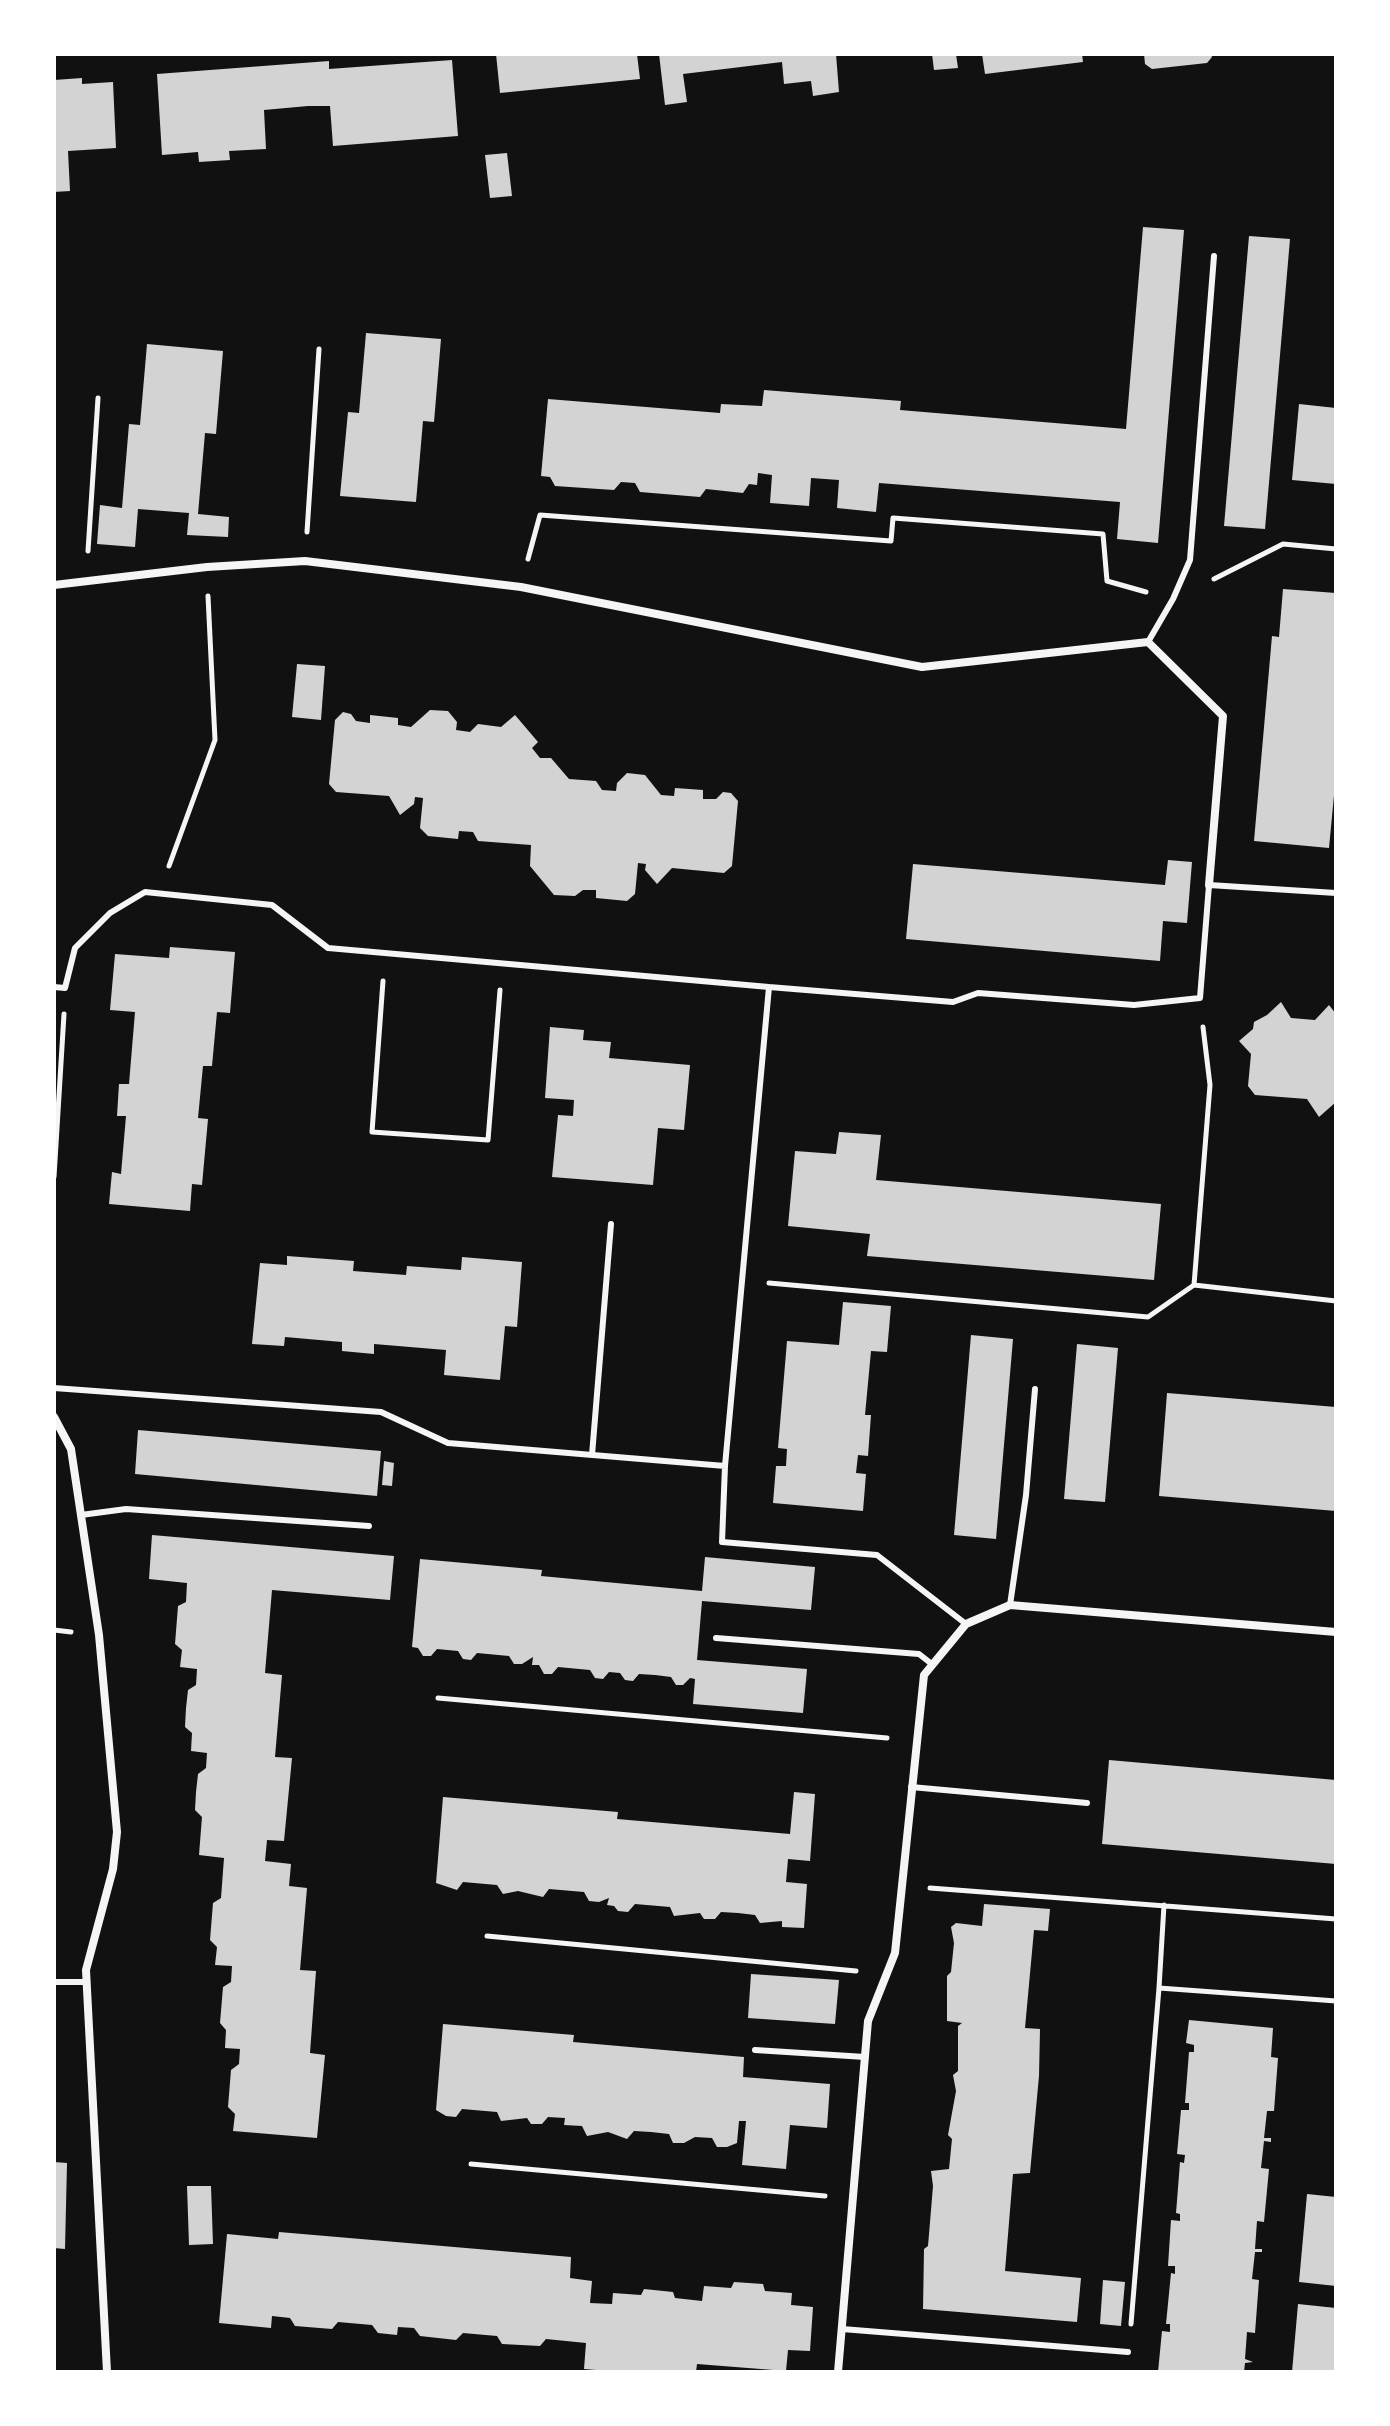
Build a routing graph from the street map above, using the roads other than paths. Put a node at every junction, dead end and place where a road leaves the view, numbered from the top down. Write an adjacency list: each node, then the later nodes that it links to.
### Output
1 (1214, 256): 3 (lane)
2 (54, 585): 3 (street)
3 (1148, 642): 4 (street)
4 (1209, 885): 5 (lane); 7 (lane)
5 (1336, 893)
6 (54, 987): 7 (lane)
7 (769, 987): 13 (lane)
8 (611, 1224): 12 (lane)
9 (54, 1388): 12 (lane)
10 (1035, 1389): 16 (lane)
11 (54, 1417): 14 (street)
12 (592, 1455): 13 (lane)
13 (725, 1466): 17 (lane)
14 (81, 1515): 15 (lane); 24 (street)
15 (369, 1526)
16 (1010, 1605): 17 (street); 18 (street)
17 (966, 1624): 20 (street)
18 (1336, 1632)
19 (716, 1638): 20 (lane)
20 (933, 1665): 21 (street)
21 (911, 1787): 22 (lane); 26 (street)
22 (1087, 1803)
23 (54, 1982): 24 (lane)
24 (86, 1982): 29 (street)
25 (755, 2050): 26 (lane)
26 (865, 2057): 27 (street)
27 (842, 2329): 28 (lane); 30 (street)
28 (1128, 2352)
29 (107, 2372)
30 (838, 2372)

